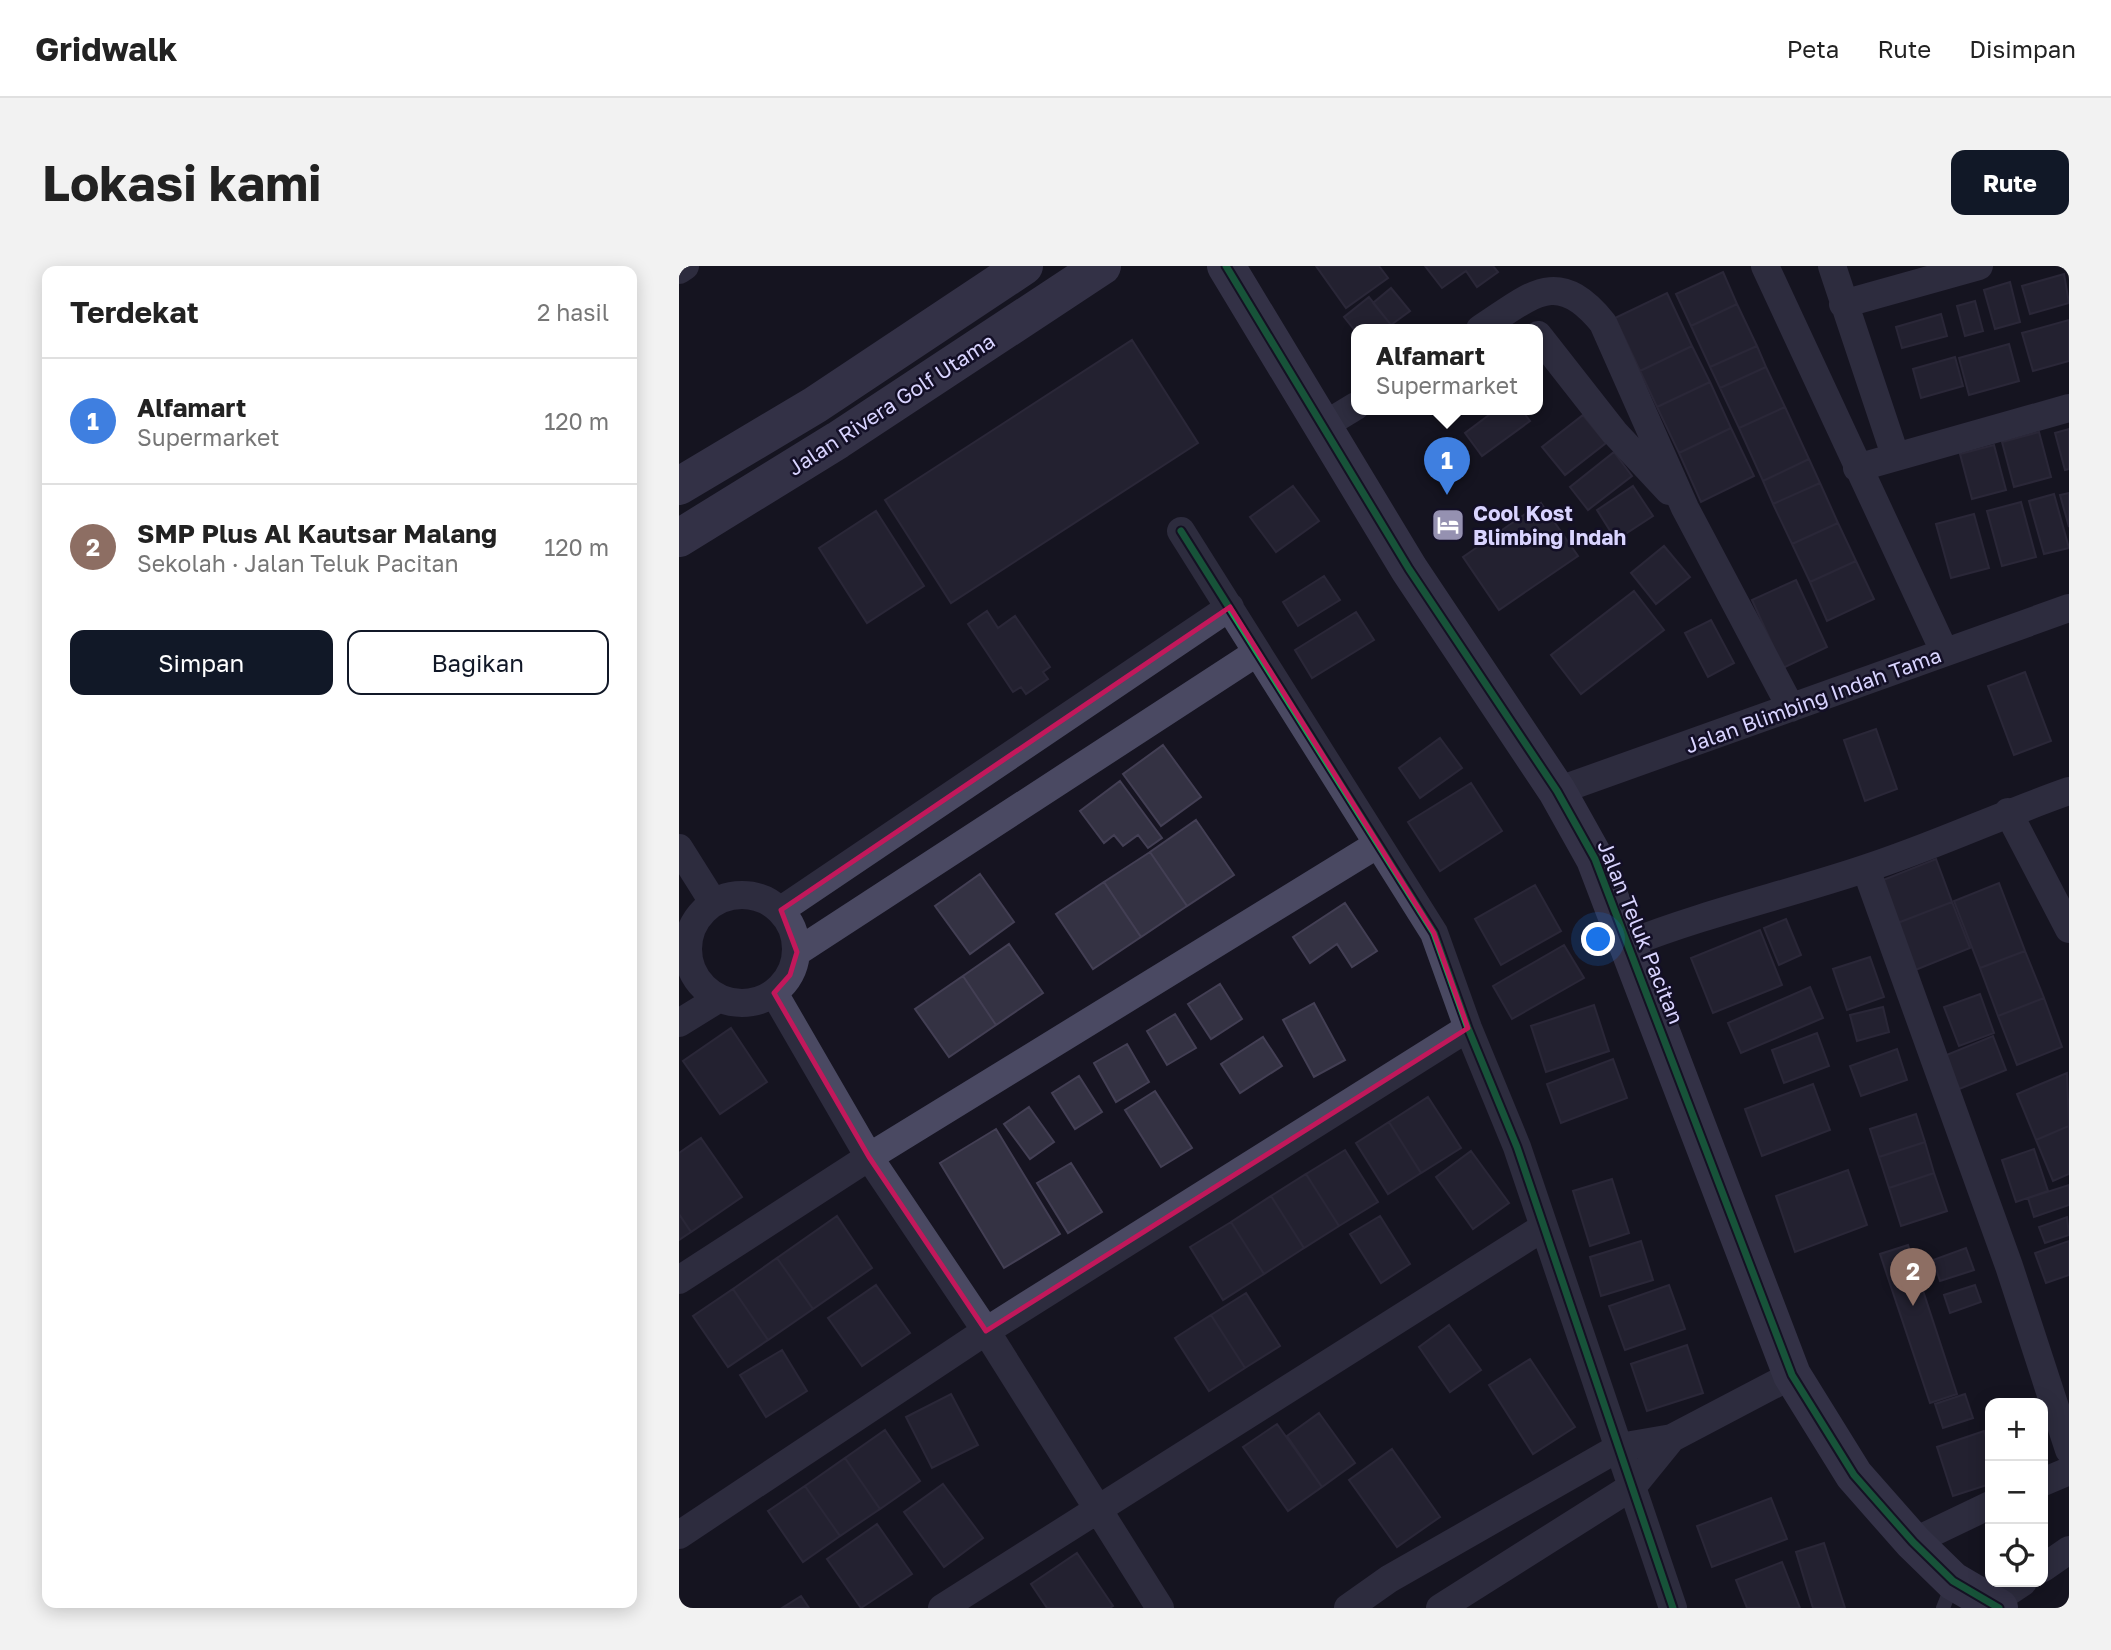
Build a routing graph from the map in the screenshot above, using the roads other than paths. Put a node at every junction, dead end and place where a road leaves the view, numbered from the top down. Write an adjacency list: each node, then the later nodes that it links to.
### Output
1 (685, 266): 8 (street)
2 (1024, 266): 14 (street, Jalan Rivera Golf Utama)
3 (1102, 266): 18 (street, Jalan Rivera Golf Utama)
4 (1226, 266): 17 (street, Jalan Teluk Pacitan)
5 (1765, 266): 20 (street)
6 (1832, 266): 9 (street)
7 (1979, 266): 9 (street)
8 (679, 270)
9 (1843, 304): 19 (street)
10 (1515, 306): 11 (street); 12 (street); 22 (street)
11 (1488, 324)
12 (1529, 324)
13 (1543, 341): 22 (street)
14 (814, 405): 18 (street); 21 (street, Jalan Rivera Golf Utama)
15 (2069, 408): 19 (street)
16 (1351, 409): 17 (street)
17 (1322, 426): 30 (street, Jalan Teluk Pacitan)
18 (838, 440): 24 (street, Jalan Rivera Golf Utama)
19 (1895, 455): 20 (street)
20 (1857, 468): 27 (street)
21 (679, 486)
22 (1685, 508): 29 (street)
23 (1181, 531): 25 (street)
24 (679, 538)
25 (1230, 607): 28 (street); 37 (street)
26 (2069, 608): 27 (street, Jalan Blimbing Indah Tama)
27 (1944, 651): 29 (street, Jalan Blimbing Indah Tama)
28 (1256, 653): 33 (street); 40 (street)
29 (1791, 708): 30 (street, Jalan Blimbing Indah Tama)
30 (1557, 791): 39 (street, Jalan Teluk Pacitan)
31 (2069, 791): 32 (street)
32 (2008, 812): 35 (street); 38 (street)
33 (1378, 844): 45 (street); 46 (street)
34 (679, 848): 36 (street)
35 (1866, 869): 39 (street); 53 (street)
36 (713, 902): 37 (street); 41 (street)
37 (781, 910): 40 (street)
38 (2069, 929)
39 (1630, 943): 50 (street, Jalan Teluk Pacitan)
40 (797, 952): 42 (street)
41 (683, 964): 43 (street)
42 (774, 993): 43 (street); 46 (street)
43 (717, 999): 44 (street)
44 (679, 1023)
45 (1468, 1028): 47 (street); 49 (street)
46 (869, 1157): 48 (street); 49 (street)
47 (1544, 1227): 52 (street); 58 (street)
48 (679, 1280)
49 (986, 1331): 58 (street); 59 (street)
50 (1792, 1376): 51 (street); 60 (street, Jalan Teluk Pacitan)
51 (1672, 1438): 52 (street); 56 (street)
52 (1620, 1447): 56 (street); 67 (street)
53 (2069, 1450)
54 (2069, 1471): 55 (street)
55 (2048, 1480)
56 (1633, 1486): 68 (street); 69 (street)
57 (1985, 1507): 60 (street)
58 (1099, 1510): 65 (street); 66 (street)
59 (679, 1535)
60 (1913, 1542): 63 (street, Jalan Teluk Pacitan)
61 (2069, 1550): 62 (street)
62 (2048, 1565)
63 (1948, 1595): 64 (street, Jalan Teluk Pacitan)
64 (2006, 1600)
65 (942, 1608)
66 (1160, 1608)
67 (1348, 1608)
68 (1440, 1608)
69 (1673, 1608)

